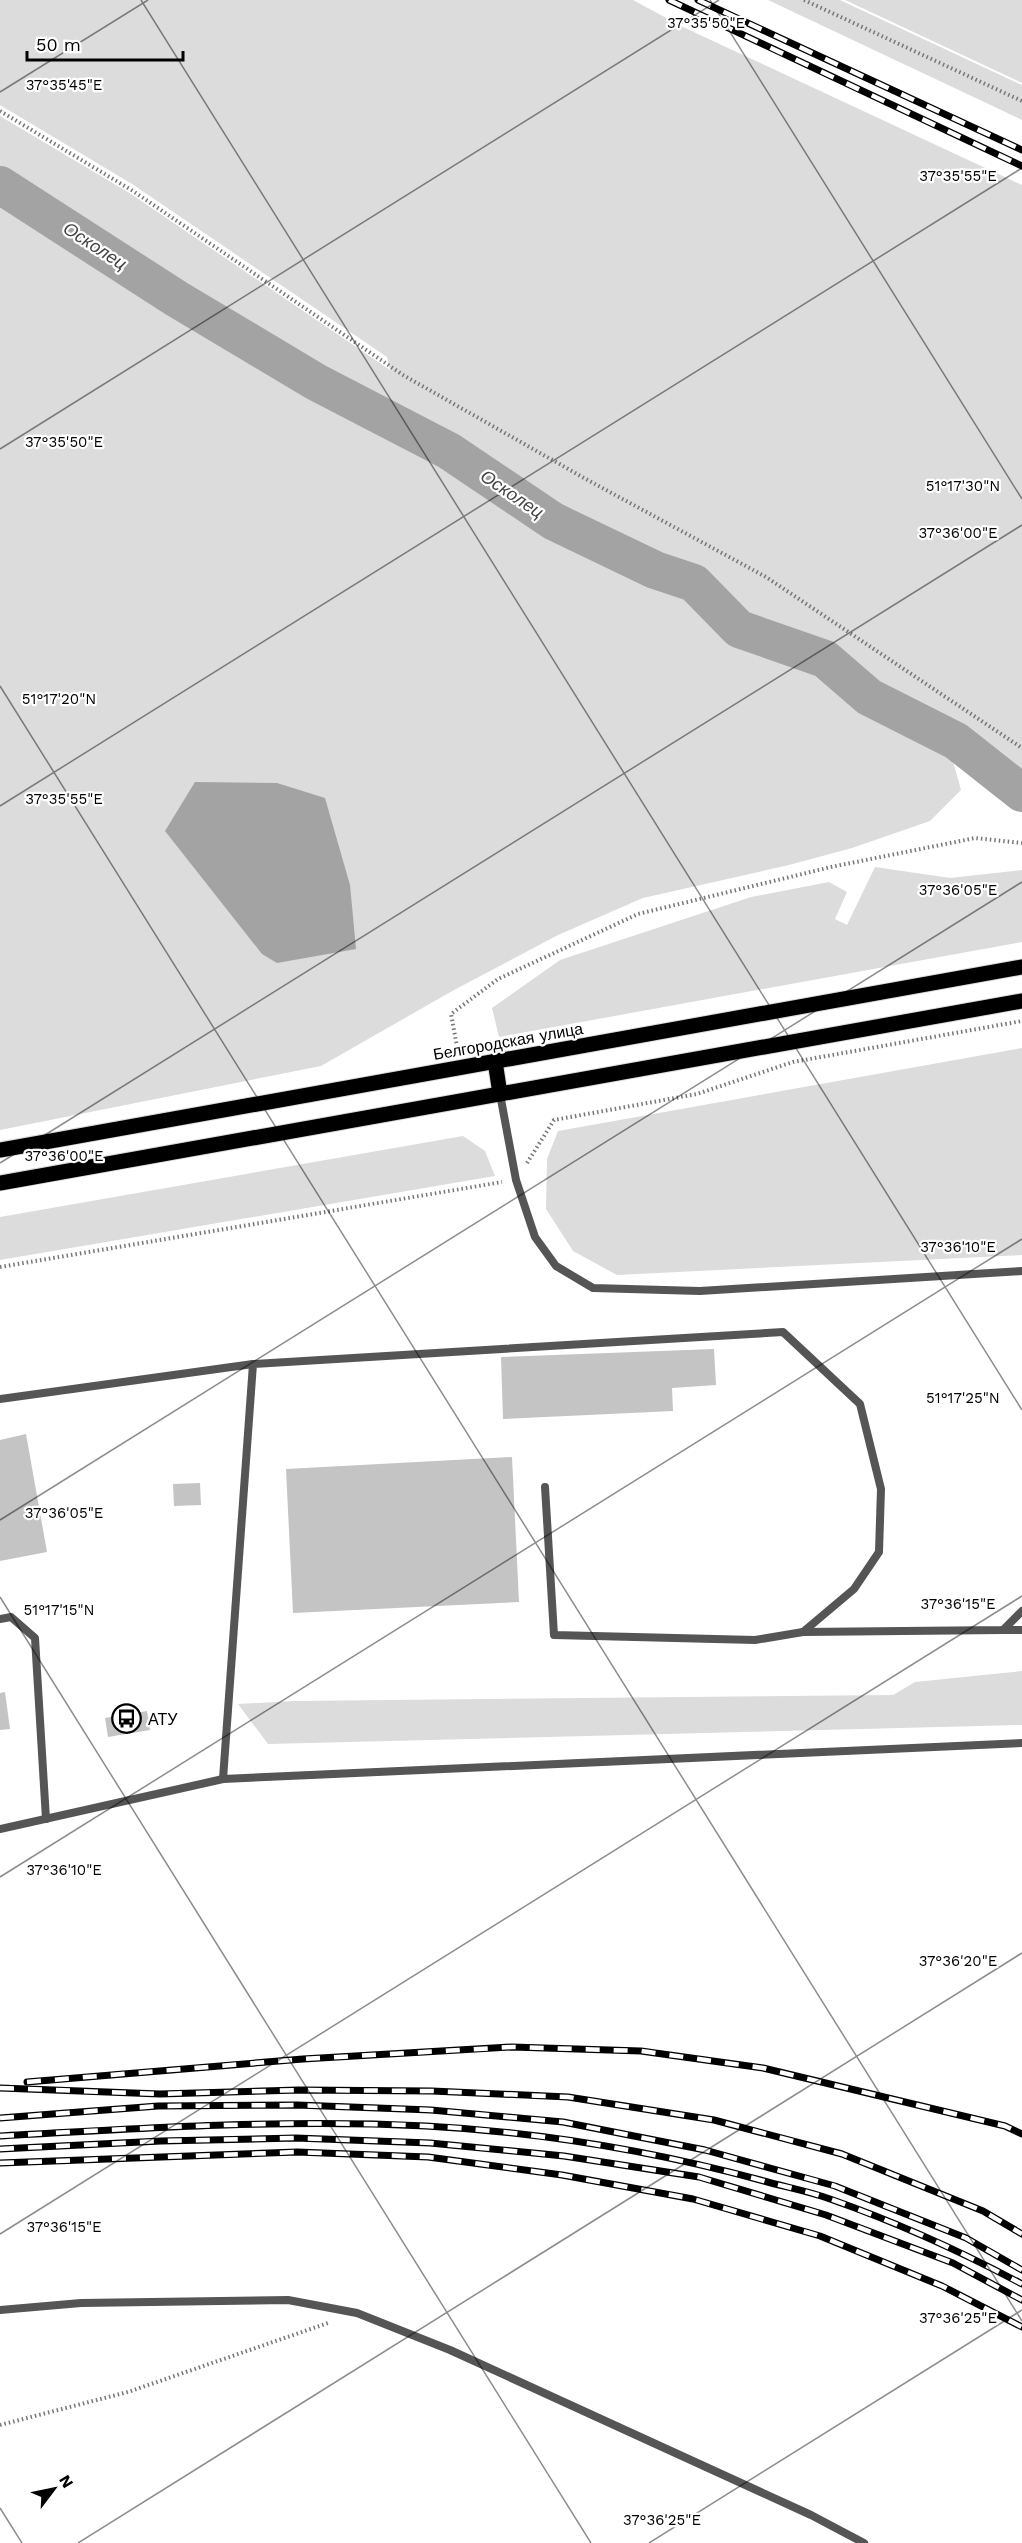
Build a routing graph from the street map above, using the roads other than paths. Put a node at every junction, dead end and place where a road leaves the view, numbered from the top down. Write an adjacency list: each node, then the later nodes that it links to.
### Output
1 (1022, 967): 3 (main road, Белгородская улица)
2 (1022, 1001): 4 (main road)
3 (495, 1061): 4 (main road); 5 (main road, Белгородская улица)
4 (500, 1094): 6 (main road); 7 (lane)
5 (0, 1150)
6 (0, 1183)
7 (1022, 1271)
8 (253, 1364): 9 (lane); 15 (lane); 17 (lane)
9 (0, 1399)
10 (546, 1487): 15 (lane)
11 (1022, 1611): 13 (lane)
12 (0, 1619): 18 (lane)
13 (1003, 1630): 14 (lane); 15 (lane)
14 (1022, 1630)
15 (803, 1632)
16 (1022, 1743): 17 (lane)
17 (223, 1779): 18 (lane)
18 (46, 1819): 19 (lane)
19 (0, 1829)
20 (0, 2310): 21 (lane)
21 (864, 2543)

